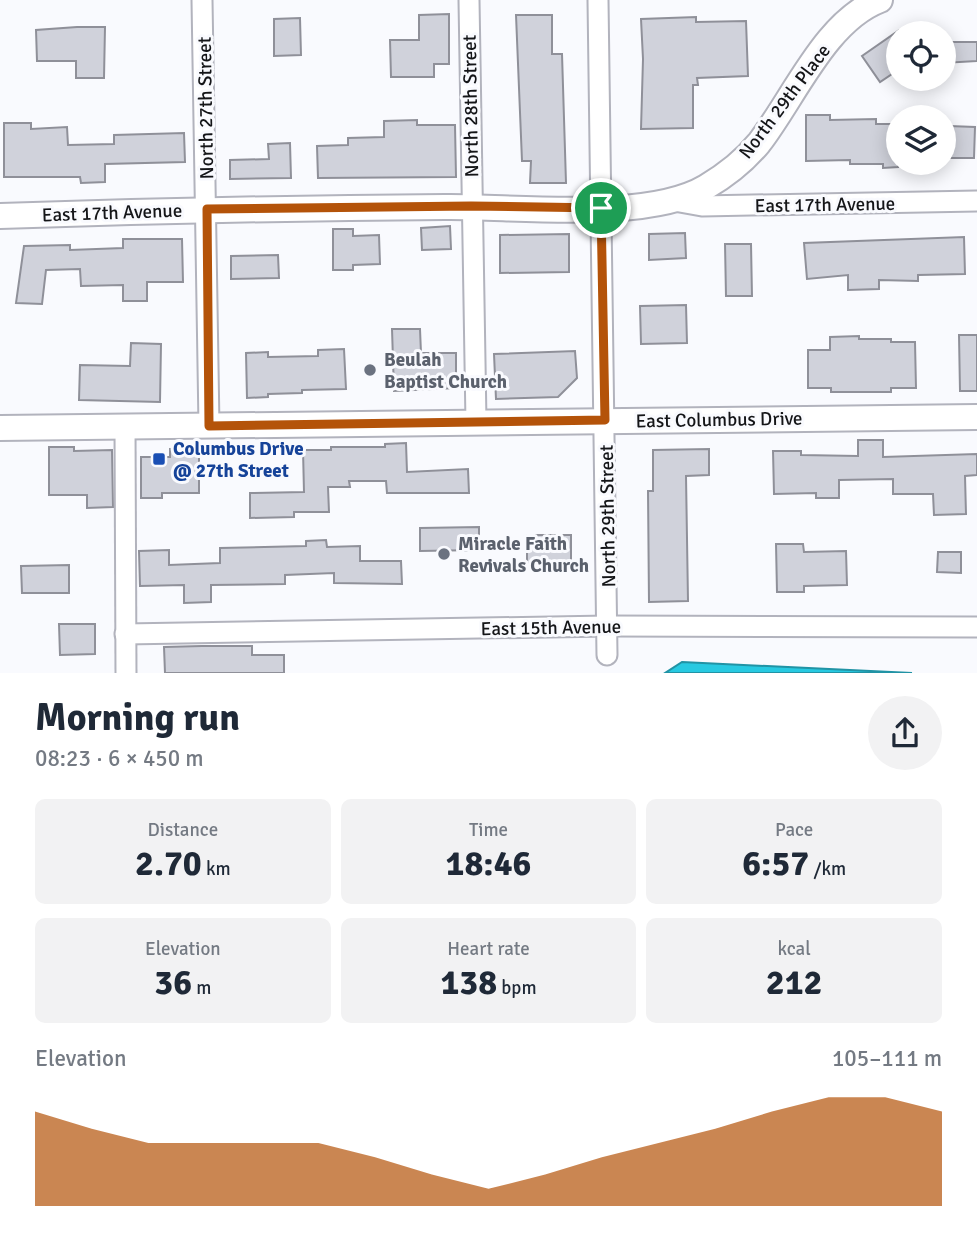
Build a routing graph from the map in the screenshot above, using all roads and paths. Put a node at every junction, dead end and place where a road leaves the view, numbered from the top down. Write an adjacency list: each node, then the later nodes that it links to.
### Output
1 (202, 0): 9 (street, North 27th Street)
2 (469, 0): 7 (street, North 28th Street)
3 (598, 0): 8 (street, North 29th Street)
4 (880, 0): 5 (main road, North 29th Place)
5 (674, 201): 6 (street, East 17th Avenue); 8 (main road, North 29th Place)
6 (977, 201)
7 (471, 206): 8 (main road, East 17th Avenue); 9 (main road, East 17th Avenue); 13 (street, North 28th Street)
8 (601, 208): 12 (street, North 29th Street)
9 (207, 209): 10 (main road, East 17th Avenue); 14 (street, North 27th Street)
10 (0, 216)
11 (977, 417): 12 (main road, East Columbus Drive)
12 (605, 420): 13 (main road, East Columbus Drive); 17 (street, North 29th Street)
13 (476, 422): 14 (main road, East Columbus Drive)
14 (209, 426): 15 (main road, East Columbus Drive)
15 (125, 427): 16 (main road, East Columbus Drive); 19 (street)
16 (0, 428)
17 (608, 626): 18 (street, East 15th Avenue); 19 (street, East 15th Avenue); 20 (street, North 29th Street)
18 (977, 627)
19 (125, 634): 21 (street)
20 (607, 655)
21 (125, 673)

